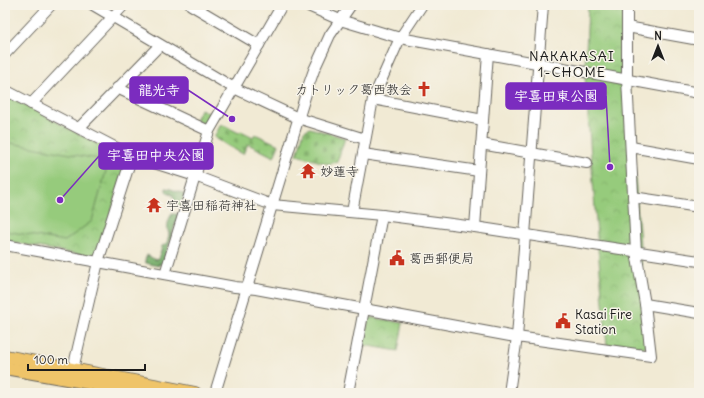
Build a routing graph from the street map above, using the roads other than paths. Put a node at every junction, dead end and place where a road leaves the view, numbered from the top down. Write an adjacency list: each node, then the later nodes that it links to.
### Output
1 (51, 5): 18 (street)
2 (93, 5): 11 (street)
3 (124, 5): 11 (street)
4 (191, 5): 17 (street)
5 (282, 5): 17 (street)
6 (306, 5): 12 (street)
7 (351, 5): 12 (street)
8 (422, 5): 14 (street)
9 (543, 5): 20 (street)
10 (627, 5): 13 (street)
11 (113, 16): 16 (street); 27 (street)
12 (340, 20): 14 (street); 28 (street)
13 (627, 27): 15 (street); 21 (street)
14 (400, 38): 19 (street); 26 (street)
15 (699, 40)
16 (160, 45): 22 (street); 23 (street)
17 (259, 45): 23 (street)
18 (5, 54)
19 (488, 54): 20 (street); 29 (street)
20 (538, 64): 21 (street); 35 (street)
21 (627, 79): 25 (street); 34 (street)
22 (117, 88): 30 (street); 31 (street)
23 (234, 88): 28 (street); 31 (street)
24 (5, 90): 27 (street)
25 (699, 93)
26 (373, 99): 29 (street); 32 (street)
27 (31, 104): 30 (street)
28 (298, 118): 32 (street); 43 (street)
29 (483, 120): 33 (street)
30 (79, 128): 37 (street)
31 (209, 131): 41 (street)
32 (365, 139): 36 (street)
33 (481, 144): 35 (street); 40 (street)
34 (631, 147): 38 (street); 42 (street)
35 (530, 153): 39 (street); 48 (street)
36 (363, 154): 40 (street); 45 (street)
37 (132, 156): 41 (street); 52 (street)
38 (699, 159)
39 (587, 163)
40 (479, 171): 47 (street)
41 (195, 176): 43 (street); 53 (street)
42 (633, 197): 44 (street); 50 (street)
43 (272, 205): 45 (street); 54 (street)
44 (699, 207)
45 (352, 212): 46 (street)
46 (382, 215): 47 (street); 56 (street)
47 (475, 227): 48 (street)
48 (525, 235): 50 (street); 58 (street)
49 (5, 245): 52 (street)
50 (636, 252): 51 (street); 55 (street)
51 (699, 260)
52 (98, 262): 53 (street); 61 (street)
53 (165, 274): 54 (street)
54 (246, 288): 56 (street); 64 (street)
55 (645, 304): 57 (street); 58 (street)
56 (364, 309): 58 (street); 65 (street)
57 (699, 313)
58 (517, 337): 66 (street)
59 (5, 356): 61 (main road)
60 (5, 368): 62 (main road)
61 (73, 369): 63 (main road)
62 (139, 393)
63 (195, 393)
64 (215, 393)
65 (348, 393)
66 (510, 393)

